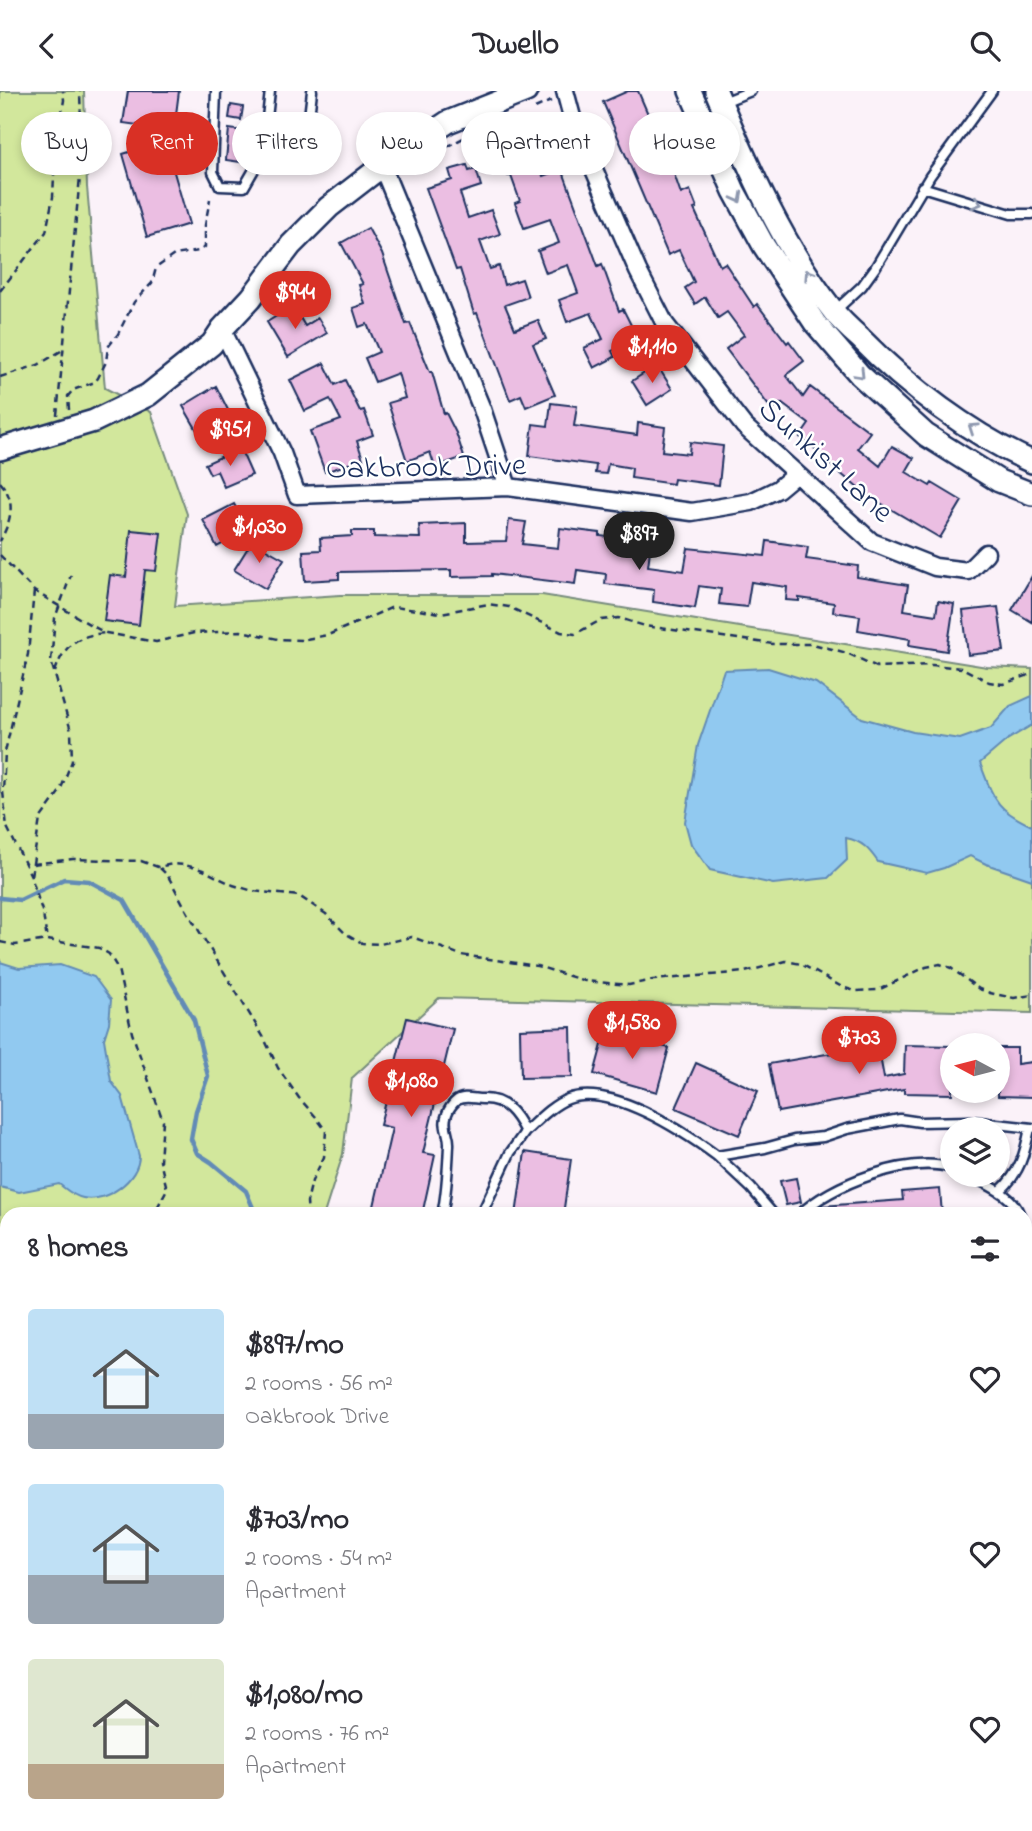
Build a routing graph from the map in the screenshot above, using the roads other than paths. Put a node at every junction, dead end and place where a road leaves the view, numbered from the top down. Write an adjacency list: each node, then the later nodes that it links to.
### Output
1 (216, 91): 2 (lane)
2 (270, 91)
3 (312, 91): 10 (lane)
4 (690, 91): 17 (street, one-way to 17)
5 (751, 91): 8 (lane)
6 (992, 91): 14 (lane)
7 (566, 93): 21 (street, Sunkist Lane)
8 (719, 97): 16 (street, one-way to 8)
9 (527, 101): 11 (street)
10 (310, 112)
11 (447, 123)
12 (371, 175): 18 (street)
13 (386, 175): 22 (street)
14 (922, 187): 15 (lane, one-way to 15); 16 (lane)
15 (1032, 214)
16 (834, 312): 17 (street); 20 (street, one-way to 16)
17 (814, 323): 23 (street, one-way to 23)
18 (222, 329): 19 (street); 22 (street, Oakbrook Drive)
19 (0, 449)
20 (1032, 462)
21 (796, 474): 22 (street, Oakbrook Drive); 24 (street, Sunkist Lane)
22 (508, 487)
23 (1032, 494)
24 (986, 553)
25 (1031, 1128): 27 (lane); 30 (lane)
26 (525, 1132): 27 (lane); 31 (lane); 32 (lane)
27 (717, 1156): 33 (lane)
28 (940, 1166): 34 (lane)
29 (992, 1187): 30 (lane)
30 (1000, 1191): 35 (lane)
31 (443, 1207)
32 (485, 1207)
33 (767, 1207)
34 (809, 1207)
35 (1016, 1207)

